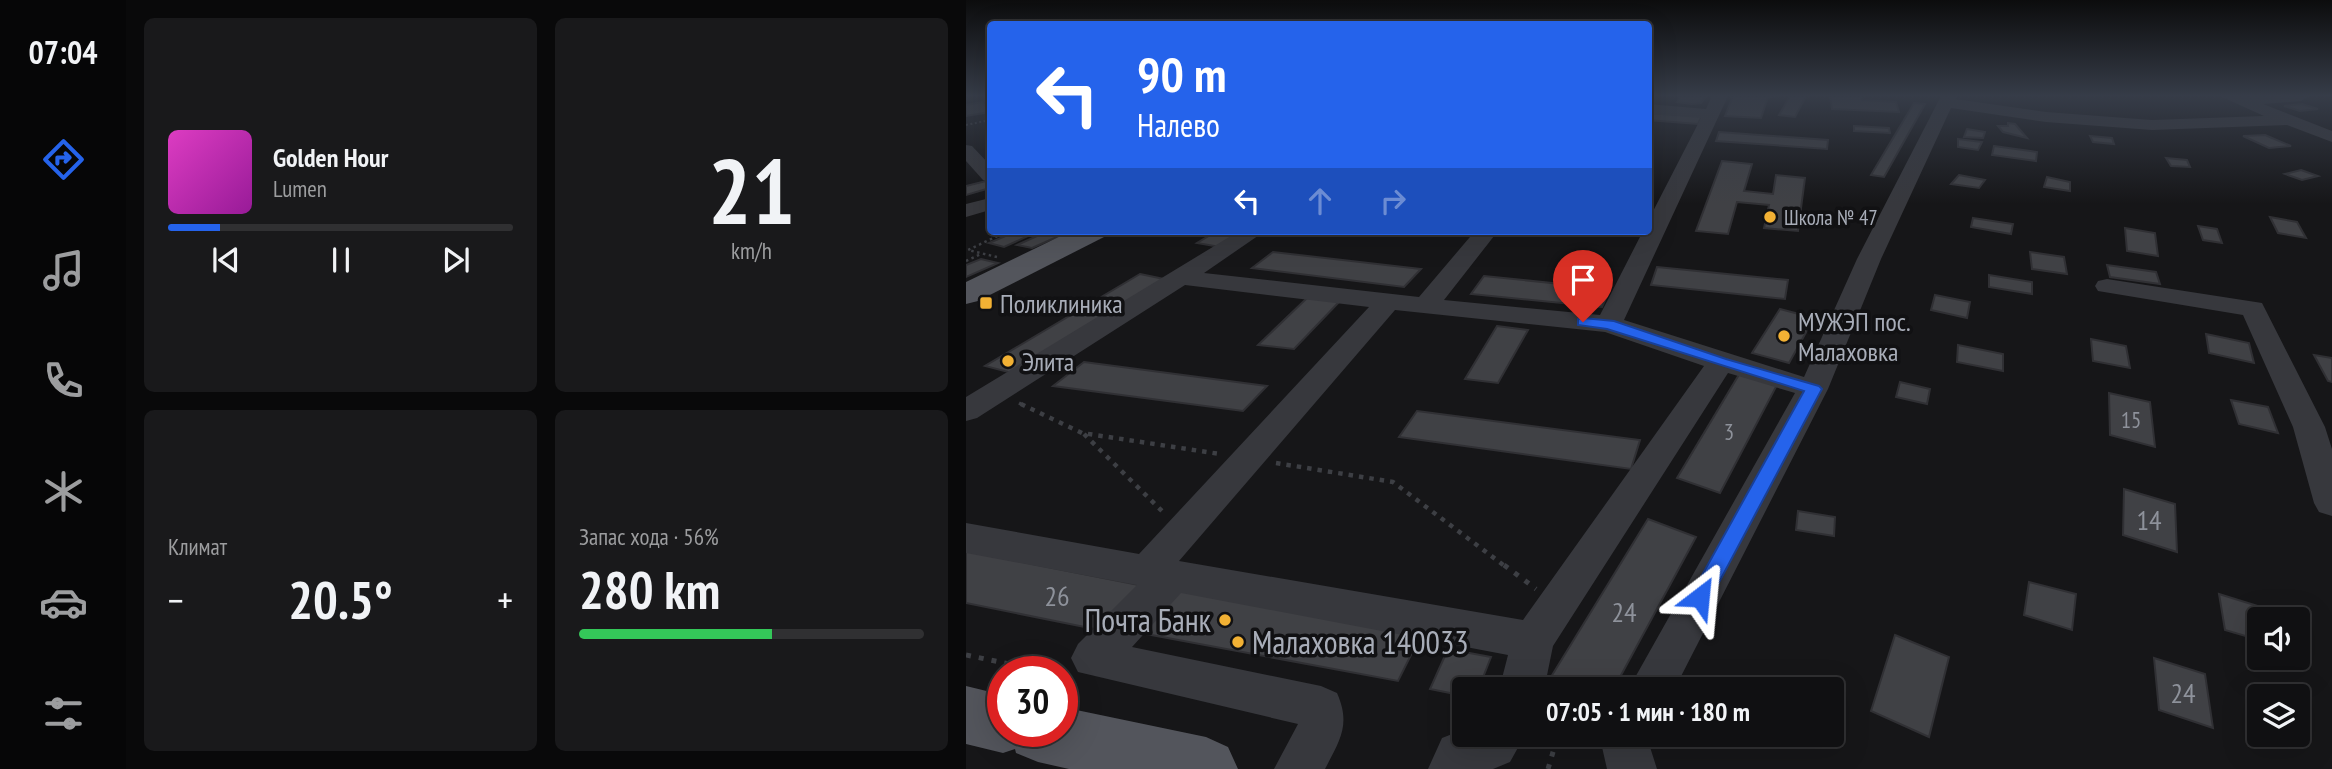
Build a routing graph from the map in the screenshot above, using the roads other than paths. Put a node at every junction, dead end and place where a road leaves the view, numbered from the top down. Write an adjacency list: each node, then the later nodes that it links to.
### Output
1 (1703, 132): 17 (street)
2 (1931, 132): 20 (street)
3 (966, 149): 4 (street)
4 (987, 174)
5 (987, 178): 6 (street)
6 (966, 184)
7 (987, 205): 8 (street)
8 (966, 211)
9 (1086, 235): 14 (main road)
10 (1248, 235): 12 (street)
11 (1484, 235): 16 (street)
12 (1180, 277): 15 (street); 21 (street)
13 (2107, 286): 23 (street)
14 (966, 293)
15 (1388, 302): 16 (street); 25 (street)
16 (1425, 306): 17 (street)
17 (1609, 324): 18 (street)
18 (1720, 362): 20 (street); 26 (street)
19 (966, 383): 21 (street)
20 (1814, 389): 28 (street)
21 (996, 392): 22 (street)
22 (966, 411)
23 (2332, 503)
24 (966, 538): 25 (street)
25 (1159, 574): 26 (street); 35 (street)
26 (1533, 641): 27 (street)
27 (1524, 677)
28 (1657, 677)
29 (966, 715): 30 (main road)
30 (987, 720)
31 (1078, 741): 34 (main road)
32 (1486, 747): 36 (street)
33 (1626, 747): 37 (street)
34 (1206, 769)
35 (1299, 769)
36 (1453, 769)
37 (1633, 769)

